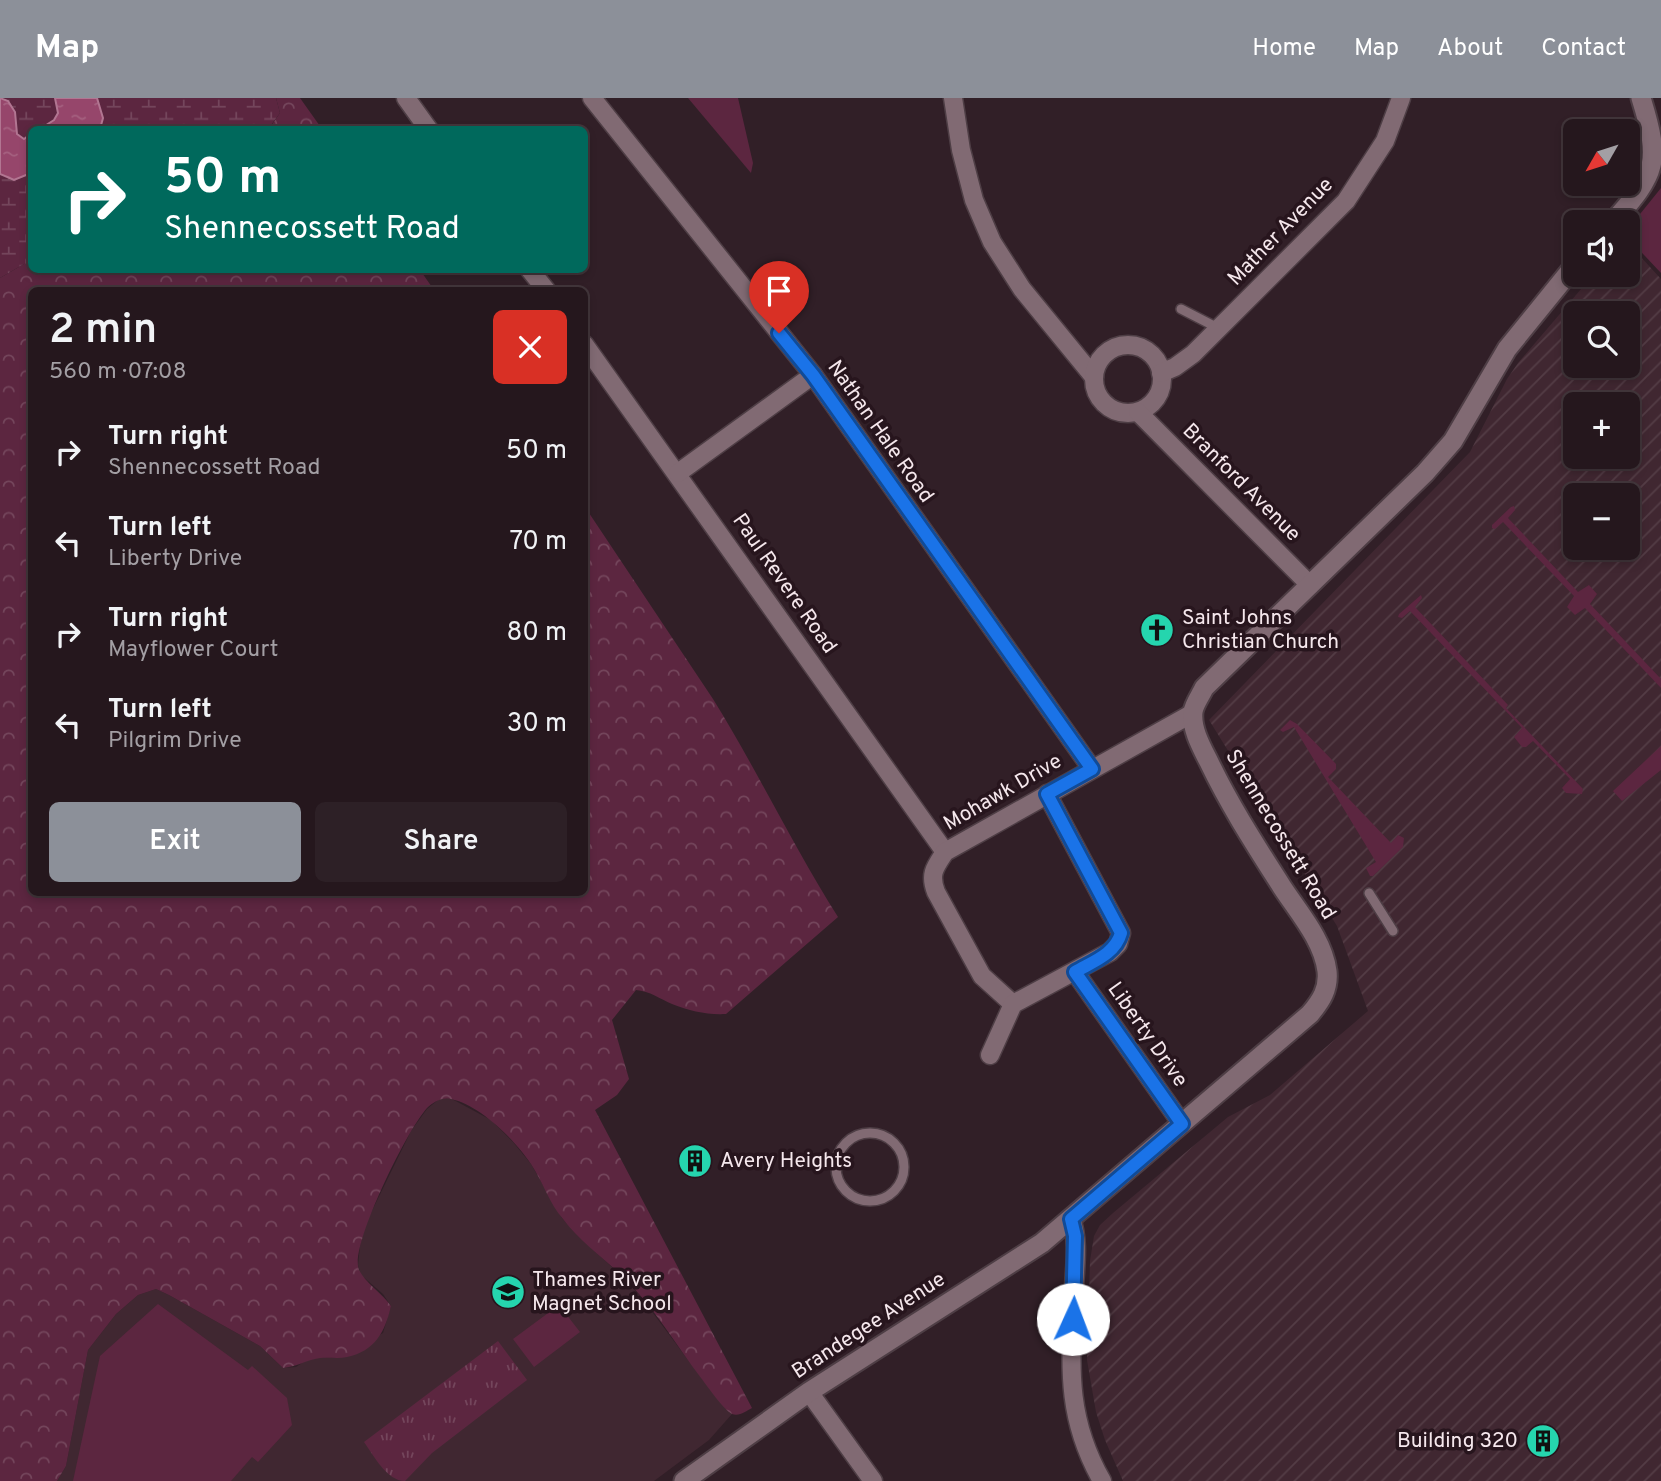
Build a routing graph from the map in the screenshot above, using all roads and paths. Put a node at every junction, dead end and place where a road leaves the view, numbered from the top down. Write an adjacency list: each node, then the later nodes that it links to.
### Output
1 (406, 98): 6 (street)
2 (592, 98): 17 (street, Nathan Hale Road)
3 (953, 98): 13 (street)
4 (1401, 98): 12 (street, Mather Avenue)
5 (1641, 98): 7 (street)
6 (426, 126)
7 (1622, 210)
8 (532, 273): 10 (street)
9 (1563, 280): 21 (street)
10 (544, 287)
11 (1181, 309): 12 (lane)
12 (1218, 328): 16 (street, Mather Avenue)
13 (1068, 344): 15 (street); 18 (street)
14 (588, 349): 20 (street, Paul Revere Road)
15 (1104, 355): 16 (street); 18 (street)
16 (1161, 373): 19 (street)
17 (813, 375): 20 (street); 23 (street, Nathan Hale Road)
18 (1094, 377): 19 (street)
19 (1138, 412): 21 (street, Branford Avenue)
20 (678, 473): 25 (street, Paul Revere Road)
21 (1310, 585): 22 (street)
22 (1193, 713): 23 (street, Mohawk Drive); 31 (street, Shennecossett Road)
23 (1092, 769): 24 (street, Mohawk Drive)
24 (1047, 794): 25 (street, Mohawk Drive); 28 (street)
25 (945, 852): 29 (street)
26 (1370, 892): 27 (lane)
27 (1393, 931)
28 (1075, 972): 29 (street); 31 (street, Liberty Drive)
29 (1013, 1004): 30 (street)
30 (990, 1055)
31 (1182, 1124): 33 (street, Shennecossett Road)
32 (837, 1174): 32 (lane)
33 (1076, 1215): 34 (street, Brandegee Avenue); 37 (street)
34 (809, 1392): 35 (street, Brandegee Avenue); 36 (street)
35 (684, 1481)
36 (873, 1481)
37 (1102, 1481)

